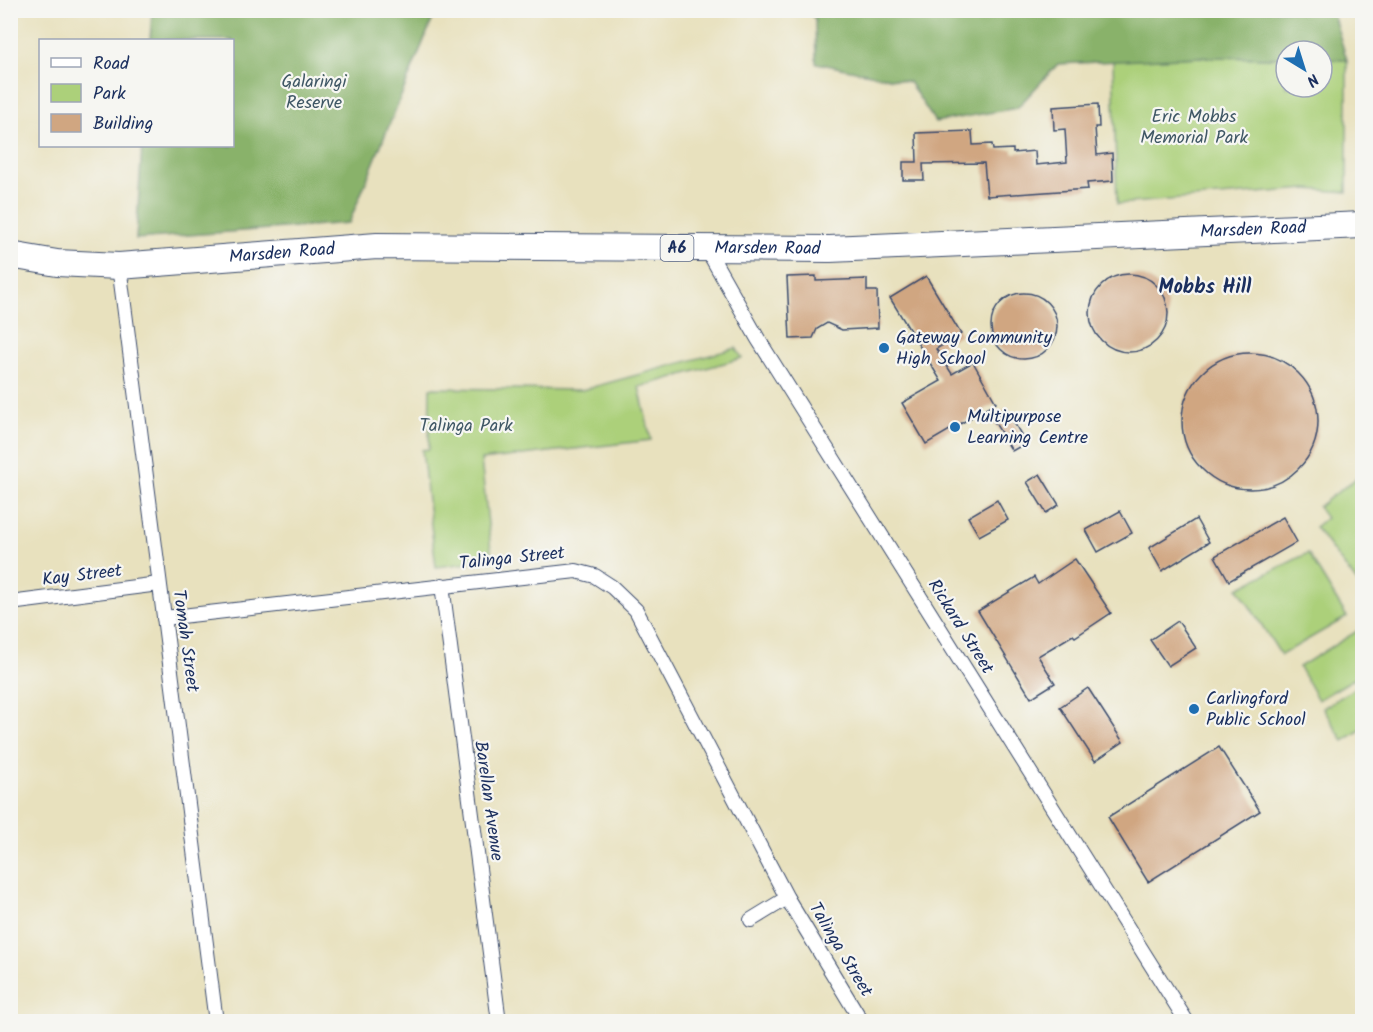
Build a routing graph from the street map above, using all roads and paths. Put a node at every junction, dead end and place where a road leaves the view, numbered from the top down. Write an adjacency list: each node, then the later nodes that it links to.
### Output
1 (1357, 229): 2 (highway, Marsden Road / A6)
2 (708, 249): 4 (highway, Marsden Road / A6); 14 (street, Rickard Street)
3 (10, 255): 4 (highway, Marsden Road / A6)
4 (118, 266): 5 (street, Tomah Street)
5 (159, 584): 7 (street, Kay Street); 8 (street, Tomah Street)
6 (442, 585): 8 (street, Talinga Street); 9 (street, Talinga Street); 12 (street, Barellan Avenue)
7 (10, 603)
8 (164, 618): 11 (street, Tomah Street)
9 (787, 898): 10 (street, Talinga Street); 13 (street, Talinga Street)
10 (751, 920)
11 (216, 1022)
12 (499, 1022)
13 (862, 1022)
14 (1187, 1022)

